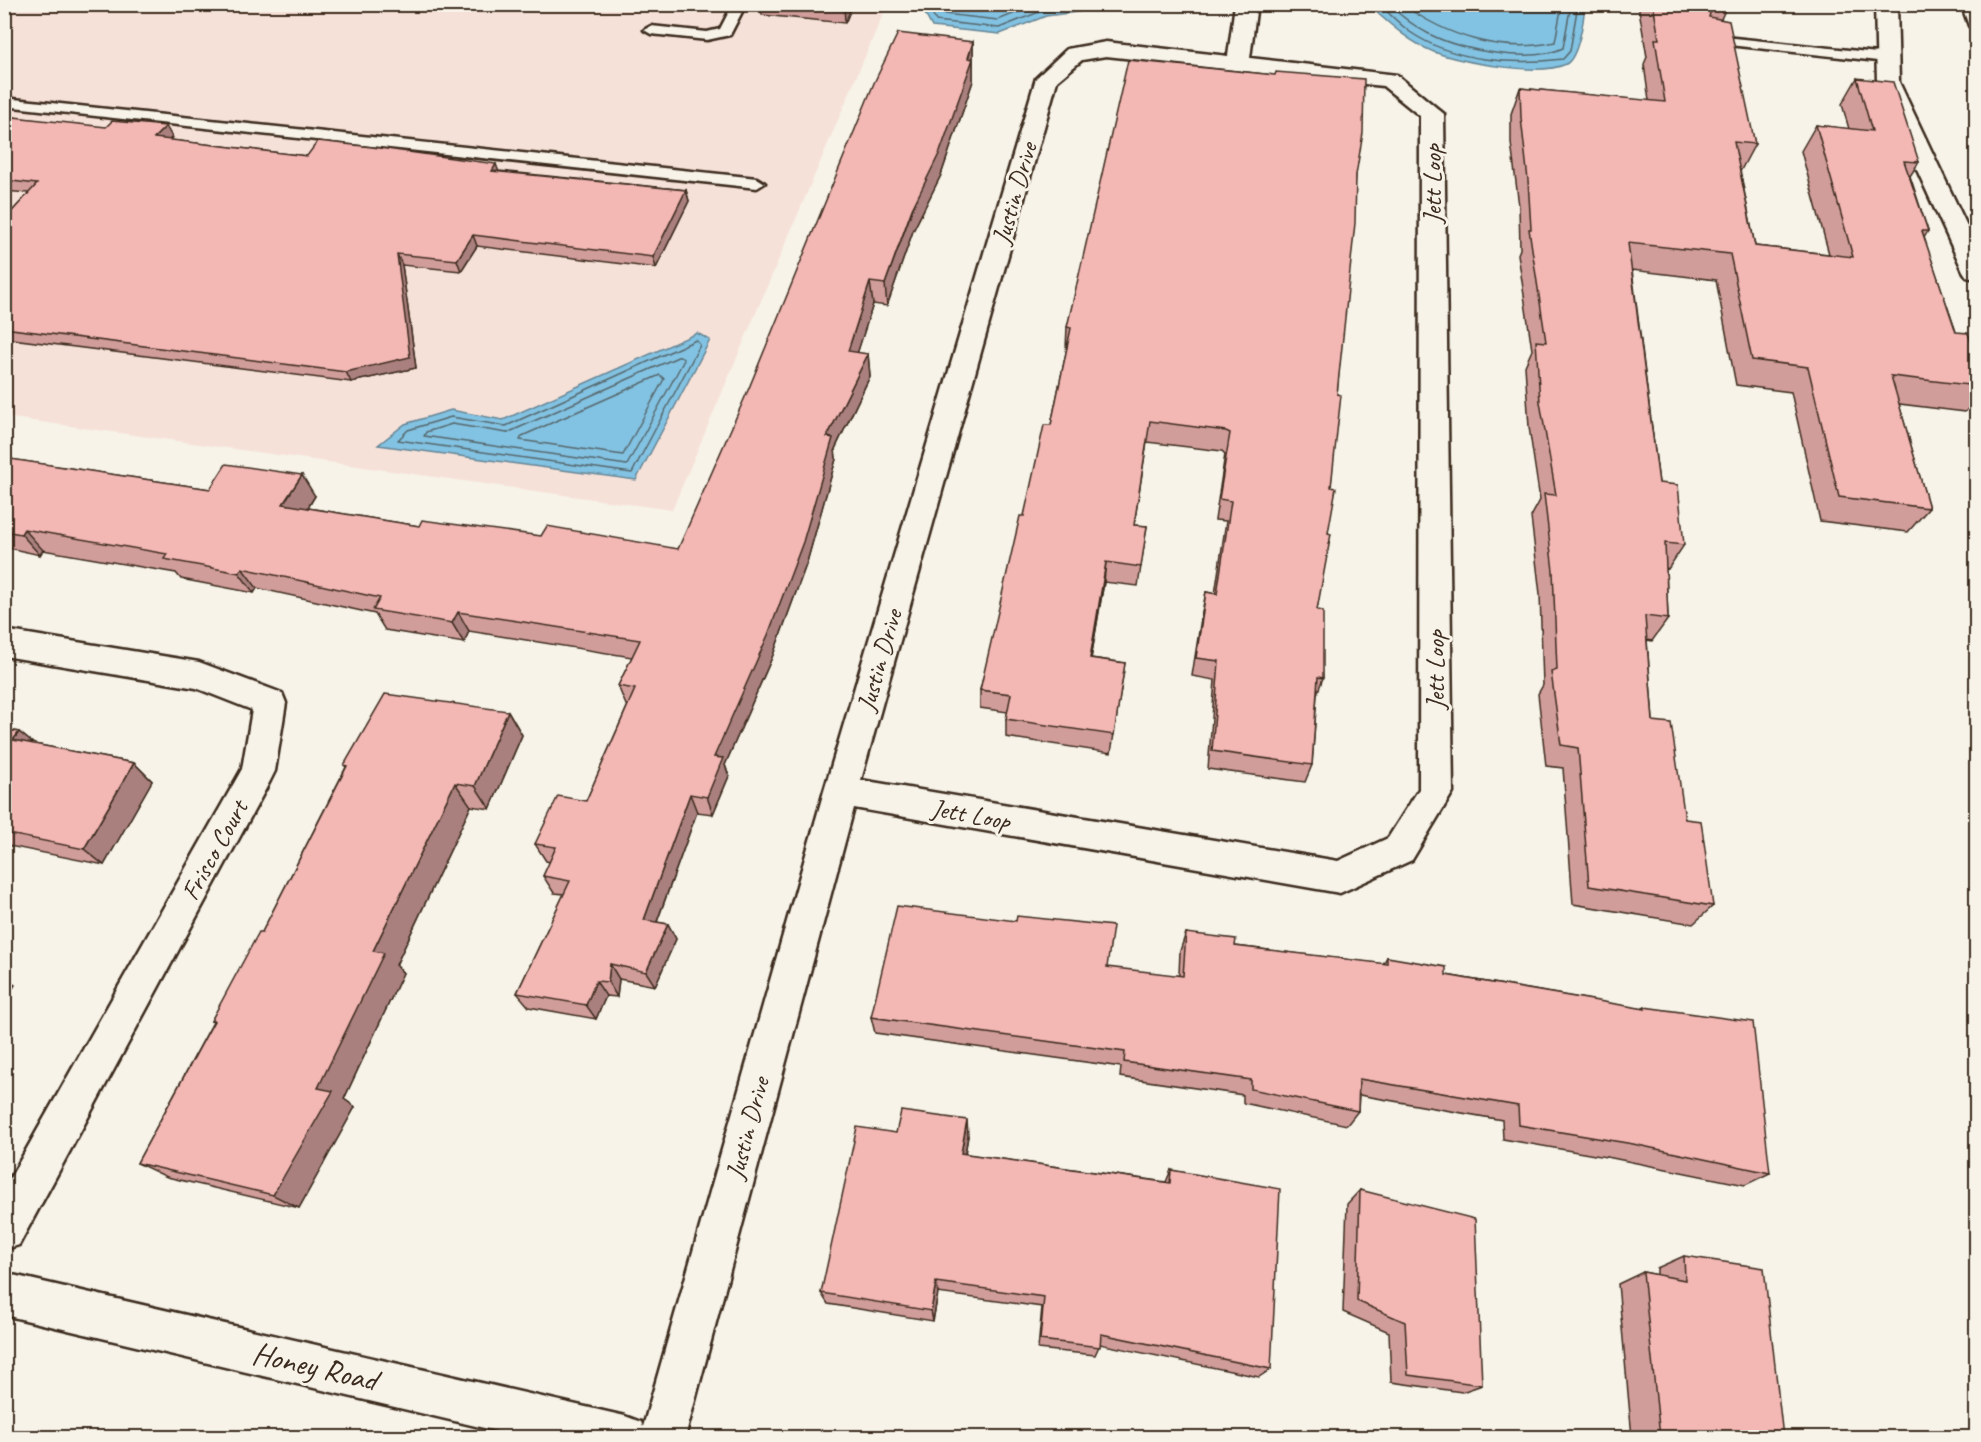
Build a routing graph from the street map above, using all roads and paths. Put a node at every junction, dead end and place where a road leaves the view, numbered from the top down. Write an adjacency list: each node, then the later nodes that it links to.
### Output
1 (740, 4): 6 (lane)
2 (1246, 4): 9 (street)
3 (1886, 4): 8 (street)
4 (1977, 13): 5 (lane)
5 (1977, 26)
6 (651, 30)
7 (1705, 39): 8 (lane)
8 (1887, 58): 12 (street)
9 (1238, 62): 14 (street, Justin Drive); 14 (street, Jett Loop)
10 (4, 102): 11 (lane)
11 (757, 183)
12 (1977, 271)
13 (4, 643): 15 (street, Frisco Court)
14 (841, 791): 18 (street, Justin Drive)
15 (4, 1230)
16 (4, 1294): 17 (street, Honey Road)
17 (625, 1437)
18 (662, 1437)

